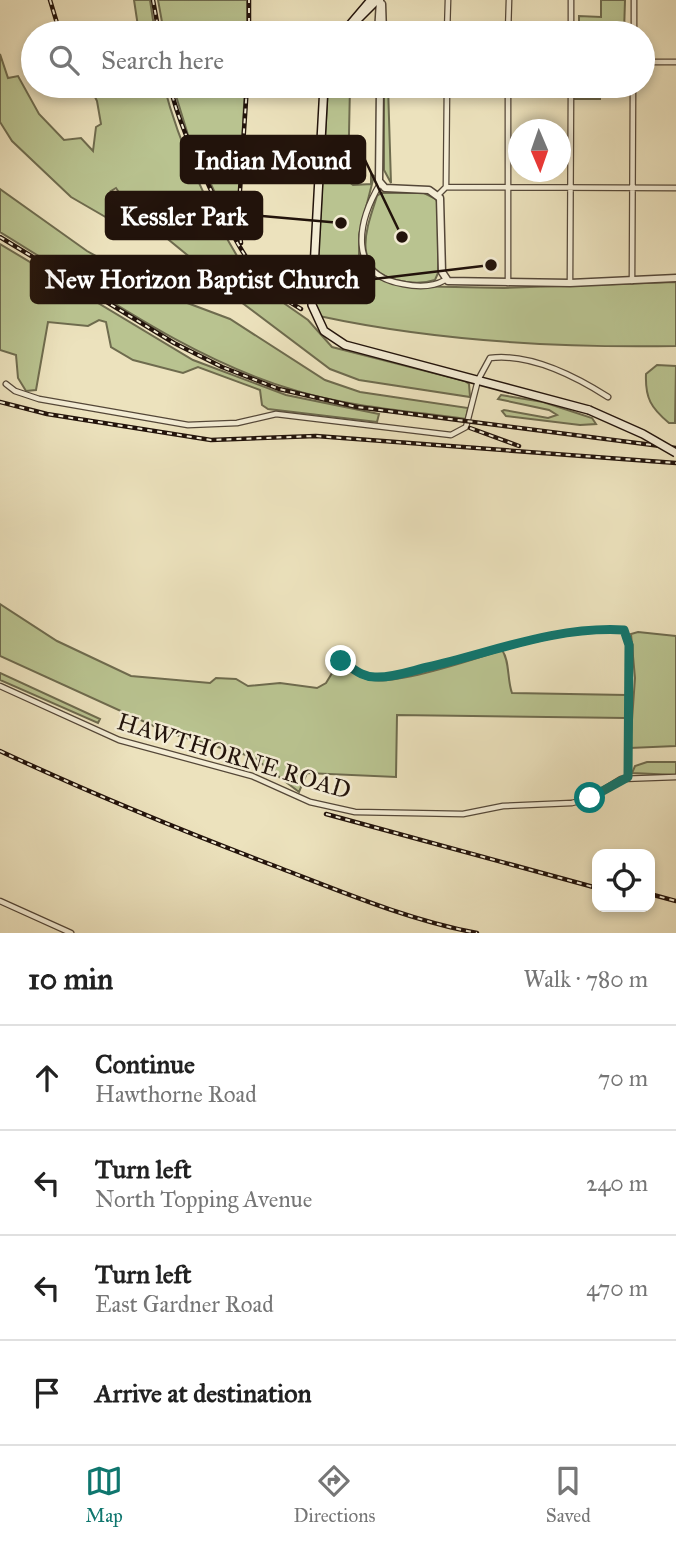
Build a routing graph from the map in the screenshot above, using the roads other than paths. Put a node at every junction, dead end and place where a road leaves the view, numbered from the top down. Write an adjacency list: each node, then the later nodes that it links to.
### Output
1 (371, 0): 9 (main road)
2 (379, 0): 7 (main road); 8 (street)
3 (448, 0): 12 (street)
4 (509, 0): 13 (street)
5 (571, 0): 14 (street)
6 (634, 0): 15 (street)
7 (366, 14): 8 (street); 10 (main road)
8 (381, 15): 11 (street)
9 (353, 21)
10 (354, 21)
11 (381, 21)
12 (447, 21)
13 (508, 21)
14 (570, 21)
15 (634, 21)
16 (655, 62): 17 (street)
17 (676, 62)
18 (323, 98): 36 (main road)
19 (380, 98): 24 (street)
20 (447, 98): 25 (street)
21 (508, 98): 26 (street)
22 (571, 98): 27 (street)
23 (633, 98): 28 (street)
24 (380, 184): 30 (street); 32 (street)
25 (446, 187): 26 (street); 30 (street)
26 (508, 187): 27 (street); 34 (street)
27 (571, 187): 28 (street); 35 (street)
28 (633, 188): 29 (street); 33 (street)
29 (676, 188)
30 (438, 195): 32 (street)
31 (676, 278): 33 (street)
32 (445, 280): 34 (street)
33 (632, 281): 35 (street)
34 (508, 283): 35 (street)
35 (570, 283)
36 (478, 380): 37 (street); 38 (street); 39 (main road, bridge)
37 (6, 384)
38 (608, 397)
39 (676, 453)
40 (341, 661): 42 (street)
41 (0, 686): 42 (street, HAWTHORNE ROAD)
42 (628, 777): 43 (street)
43 (676, 777)
44 (0, 901): 45 (street)
45 (71, 933)

